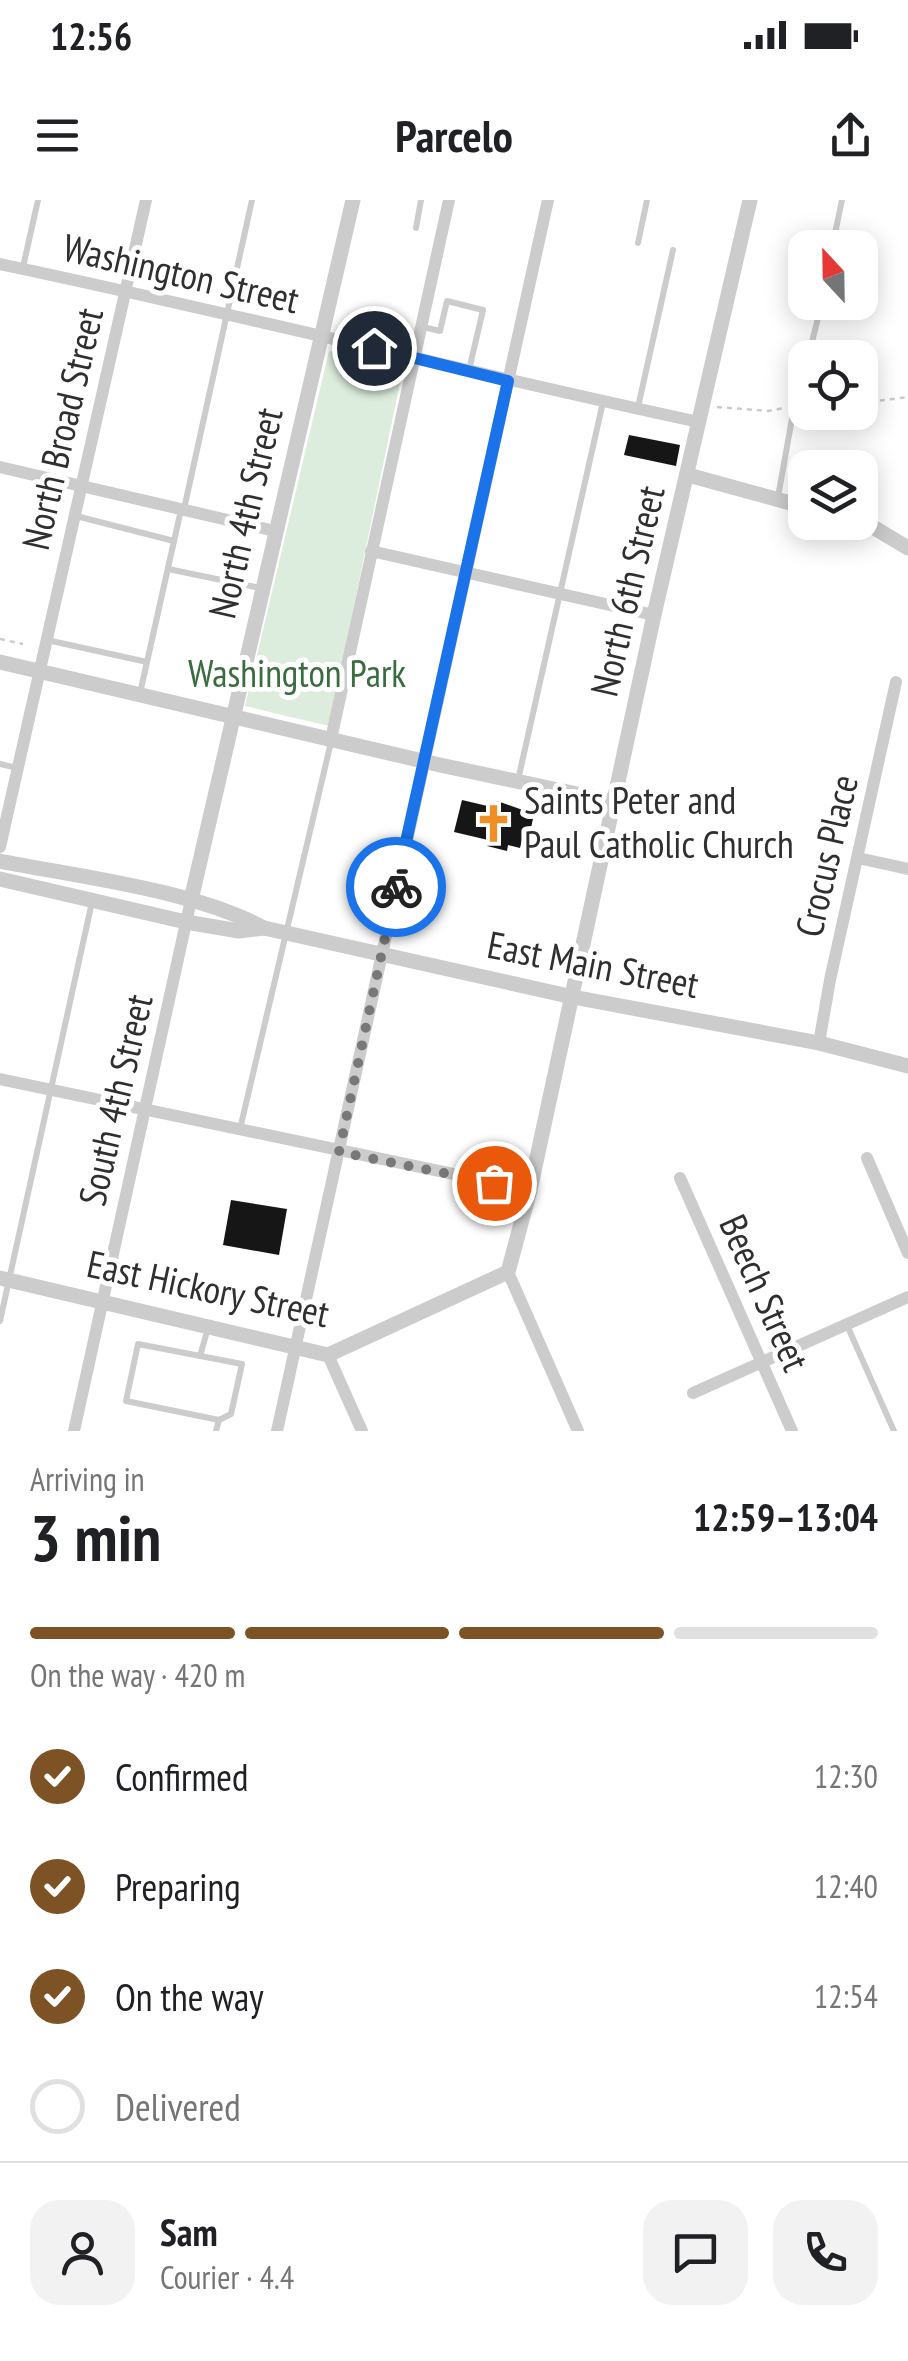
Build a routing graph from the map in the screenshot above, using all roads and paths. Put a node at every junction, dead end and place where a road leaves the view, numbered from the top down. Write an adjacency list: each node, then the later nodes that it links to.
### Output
1 (38, 200): 16 (lane)
2 (146, 200): 17 (street, North Broad Street)
3 (252, 200): 18 (lane)
4 (353, 200): 20 (street, North 4th Street)
5 (421, 200): 11 (lane)
6 (449, 200): 19 (street)
7 (548, 200): 23 (street)
8 (648, 200): 13 (lane)
9 (750, 200): 30 (street, North 6th Street)
10 (842, 200): 12 (lane)
11 (416, 228)
12 (836, 230)
13 (638, 243)
14 (673, 250): 29 (lane)
15 (0, 264): 16 (street, Washington Street)
16 (23, 268): 17 (street, Washington Street)
17 (126, 290): 18 (street, Washington Street); 34 (street, North Broad Street)
18 (227, 314): 20 (street, Washington Street); 37 (lane)
19 (422, 327): 21 (street); 22 (lane)
20 (322, 338): 21 (street, Washington Street); 40 (street, North 4th Street)
21 (416, 357): 22 (street, Washington Street); 43 (street)
22 (468, 371): 23 (street, Washington Street)
23 (508, 381): 25 (street, Washington Street); 45 (street)
24 (908, 397): 26 (path)
25 (603, 401): 29 (street, Washington Street); 47 (lane)
26 (878, 401)
27 (718, 407): 28 (path)
28 (788, 407)
29 (638, 408): 30 (street, Washington Street)
30 (699, 422): 33 (street, North 6th Street)
31 (790, 430): 35 (lane)
32 (0, 467): 34 (street)
33 (688, 475): 35 (street); 48 (street, North 6th Street)
34 (80, 487): 37 (street); 38 (street, North Broad Street)
35 (778, 499): 36 (street)
36 (788, 502)
37 (182, 510): 40 (street); 41 (lane)
38 (74, 516): 41 (lane); 50 (street, North Broad Street)
39 (878, 530): 42 (street)
40 (274, 531): 46 (street, North 4th Street)
41 (174, 542): 44 (lane)
42 (908, 548)
43 (372, 551): 45 (street); 58 (street)
44 (168, 569): 46 (lane); 53 (lane)
45 (466, 570): 47 (street); 59 (street)
46 (261, 589): 57 (street, North 4th Street)
47 (559, 592): 48 (street); 62 (lane)
48 (654, 614): 63 (street, North 6th Street)
49 (0, 639): 51 (path)
50 (45, 640): 53 (lane); 54 (street, North Broad Street)
51 (23, 644)
52 (0, 662): 54 (street)
53 (147, 662): 56 (lane)
54 (39, 670): 56 (street); 61 (street, North Broad Street)
55 (896, 682): 65 (street, Crocus Place)
56 (139, 694): 57 (street)
57 (232, 716): 58 (street); 69 (street, North 4th Street)
58 (332, 740): 59 (street); 73 (lane)
59 (424, 761): 62 (street); 74 (street)
60 (0, 764): 61 (lane)
61 (17, 768): 64 (street, North Broad Street)
62 (518, 781): 63 (street)
63 (615, 802): 75 (street, North 6th Street)
64 (0, 847)
65 (858, 858): 67 (street); 76 (street, Crocus Place)
66 (0, 861): 69 (street, East Main Street)
67 (908, 870)
68 (0, 880): 70 (street, East Main Street)
69 (191, 900): 71 (street, South 4th Street); 72 (street, East Main Street)
70 (92, 901): 71 (street, East Main Street); 79 (lane)
71 (186, 922): 72 (street, East Main Street); 80 (street, South 4th Street)
72 (264, 928): 73 (street, East Main Street)
73 (284, 933): 74 (street, East Main Street); 81 (lane)
74 (381, 954): 75 (street, East Main Street); 82 (street)
75 (573, 997): 76 (street, East Main Street); 85 (street, North 6th Street)
76 (819, 1043): 77 (street, East Main Street)
77 (908, 1066)
78 (0, 1079): 79 (street)
79 (51, 1090): 80 (street); 88 (lane)
80 (144, 1109): 81 (street); 90 (street, South 4th Street)
81 (240, 1130): 82 (street)
82 (339, 1152): 85 (street); 94 (street)
83 (866, 1158): 86 (street)
84 (680, 1178): 97 (street, Beech Street)
85 (530, 1190): 87 (street, North 6th Street)
86 (908, 1253)
87 (508, 1272): 95 (street, East Hickory Street); 104 (street)
88 (5, 1279): 90 (street, East Hickory Street); 91 (lane)
89 (908, 1297): 92 (street)
90 (101, 1300): 93 (street, East Hickory Street); 100 (street, South 4th Street)
91 (0, 1321)
92 (846, 1324): 97 (street); 106 (lane)
93 (208, 1325): 94 (street, East Hickory Street); 96 (lane)
94 (296, 1347): 95 (street, East Hickory Street); 102 (street)
95 (328, 1355): 103 (street)
96 (200, 1356): 99 (lane); 99 (lane)
97 (761, 1362): 98 (street); 105 (street, Beech Street)
98 (693, 1394)
99 (218, 1420): 101 (lane)
100 (74, 1431)
101 (216, 1431)
102 (277, 1431)
103 (362, 1431)
104 (578, 1431)
105 (792, 1431)
106 (894, 1431)

